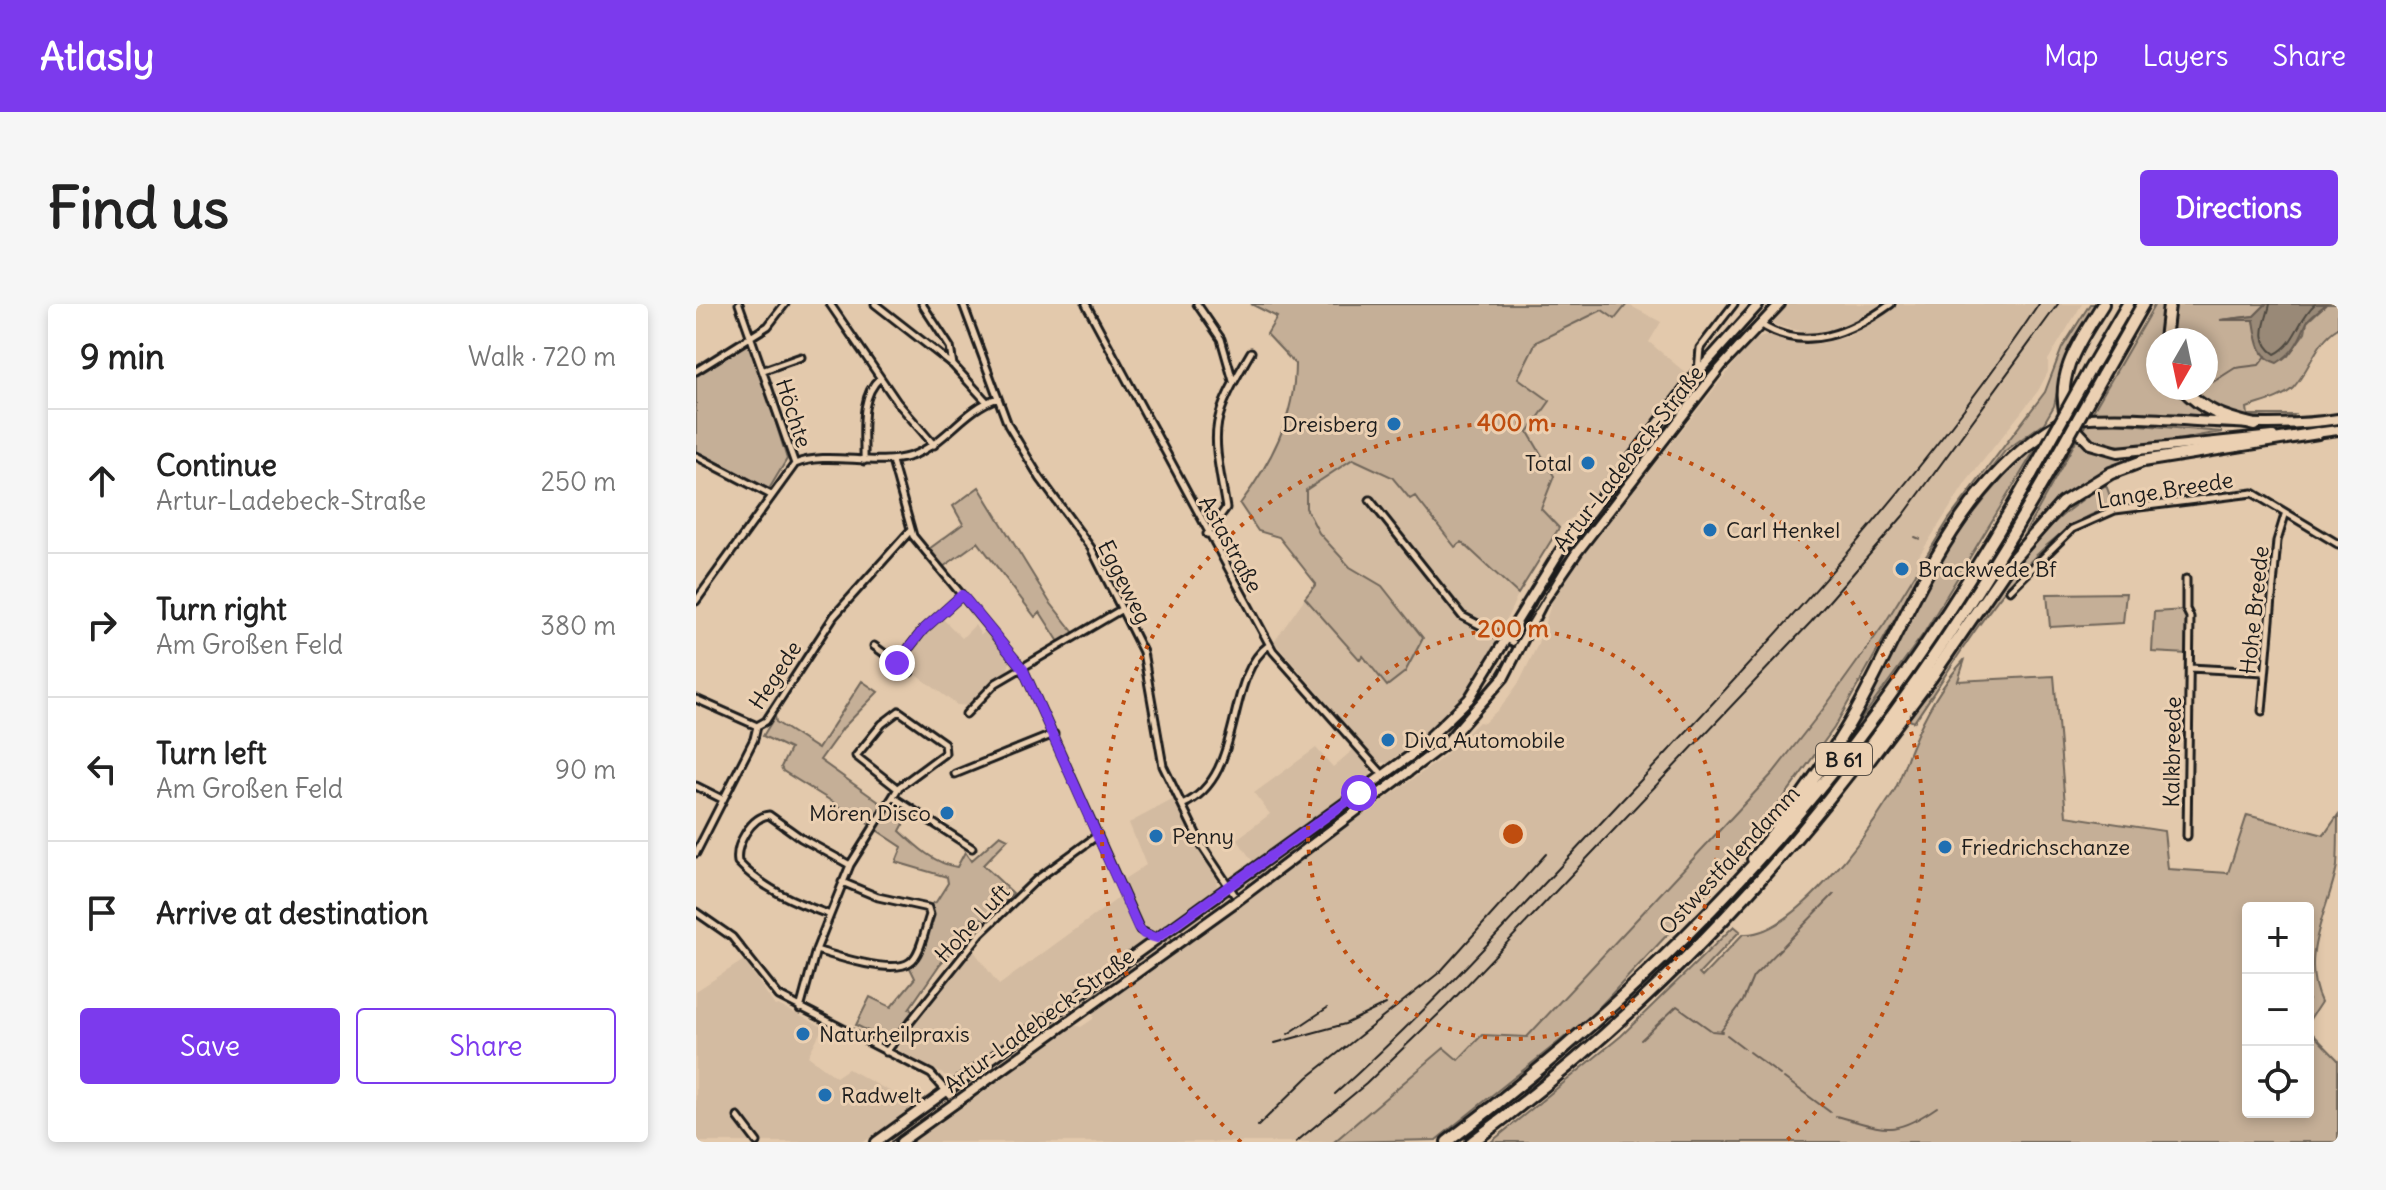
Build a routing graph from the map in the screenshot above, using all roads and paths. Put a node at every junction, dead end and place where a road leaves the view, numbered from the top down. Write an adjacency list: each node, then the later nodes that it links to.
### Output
1 (739, 304): 19 (street, Höchte)
2 (785, 304): 19 (street)
3 (830, 304): 26 (street)
4 (875, 304): 22 (street)
5 (922, 304): 22 (street)
6 (963, 304): 28 (street, Eggeweg)
7 (1086, 304): 45 (street, Astastraße)
8 (1197, 304): 27 (street)
9 (1734, 304): 25 (street)
10 (1759, 304): 25 (street, Artur-Ladebeck-Straße)
11 (1780, 304): 17 (street, Artur-Ladebeck-Straße)
12 (1891, 304): 17 (street)
13 (2103, 304): 31 (highway)
14 (2128, 304): 88 (highway, Ostwestfalendamm / B 61, bridge)
15 (2143, 304): 72 (highway, Ostwestfalendamm / B 61, bridge)
16 (2169, 304): 18 (highway)
17 (1759, 324): 55 (street, Artur-Ladebeck-Straße)
18 (2166, 328)
19 (753, 335): 23 (street, Höchte); 24 (street)
20 (1251, 352): 27 (street)
21 (801, 357): 23 (street, Höchte)
22 (953, 365): 30 (street)
23 (764, 370): 40 (street, Höchte)
24 (696, 371)
25 (1698, 372): 52 (street, Artur-Ladebeck-Straße)
26 (880, 378): 36 (street); 38 (street)
27 (1233, 382): 45 (street)
28 (998, 398): 30 (street); 51 (street, Eggeweg)
29 (2195, 400): 33 (highway)
30 (987, 402): 36 (street)
31 (2067, 419): 33 (street); 35 (street); 88 (highway, B 61)
32 (2338, 419): 33 (street)
33 (2255, 425)
34 (2338, 430): 35 (street)
35 (2318, 433): 72 (highway)
36 (934, 445): 39 (street)
37 (696, 456): 41 (street)
38 (864, 461): 39 (street); 40 (street)
39 (892, 461): 44 (street)
40 (795, 464): 41 (street)
41 (771, 495): 50 (street)
42 (1370, 500): 52 (street)
43 (2285, 515): 46 (street, Lange Breede); 48 (street, Lange Breede); 60 (street, Hohe Breede)
44 (910, 531): 49 (street); 64 (street, Hegede)
45 (1207, 534): 53 (street, Astastraße)
46 (2338, 544)
47 (2186, 579): 57 (street, Kalkbreede)
48 (2010, 590)
49 (962, 595): 56 (street); 58 (street)
50 (696, 601)
51 (1122, 609): 58 (street); 73 (street, Eggeweg)
52 (1507, 638): 55 (street); 67 (street, Artur-Ladebeck-Straße)
53 (1269, 645): 67 (street, Astastraße); 73 (street)
54 (874, 646): 56 (street)
55 (1520, 646): 81 (street, Artur-Ladebeck-Straße)
56 (897, 663): 59 (street)
57 (2190, 668): 60 (street, Kalkbreede); 75 (street, Kalkbreede)
58 (1023, 669): 63 (street); 65 (street)
59 (910, 672)
60 (2264, 672): 62 (street, Hohe Breede)
61 (696, 699): 64 (street)
62 (2262, 711)
63 (966, 714)
64 (757, 726): 71 (street, Hegede)
65 (1054, 734): 66 (street); 74 (street)
66 (955, 774)
67 (1383, 775): 80 (street, Artur-Ladebeck-Straße)
68 (696, 786): 71 (street)
69 (898, 789): 69 (street); 70 (street)
70 (893, 797): 76 (street); 78 (street)
71 (722, 799): 77 (street, Hegede)
72 (1828, 804): 97 (highway, Ostwestfalendamm / B 61)
73 (1182, 805): 80 (street, Eggeweg)
74 (1098, 835): 85 (street); 89 (street, Hohe Luft)
75 (2187, 836)
76 (972, 848)
77 (696, 853)
78 (850, 865): 79 (street); 83 (street)
79 (842, 882): 83 (street); 86 (street)
80 (1229, 886): 81 (street); 85 (street, Artur-Ladebeck-Straße)
81 (1238, 900): 91 (street, Artur-Ladebeck-Straße)
82 (698, 913): 84 (street); 87 (street)
83 (828, 914): 86 (street)
84 (696, 922)
85 (1157, 938): 90 (street, Artur-Ladebeck-Straße)
86 (816, 950): 87 (street)
87 (800, 1009): 89 (street)
88 (1611, 1009): 96 (highway, Ostwestfalendamm / B 61)
89 (886, 1052): 90 (street)
90 (948, 1090): 91 (street); 94 (street, Artur-Ladebeck-Straße)
91 (956, 1102): 95 (street, Artur-Ladebeck-Straße)
92 (738, 1117): 93 (street)
93 (757, 1142)
94 (876, 1142)
95 (901, 1142)
96 (1447, 1142)
97 (1472, 1142)

